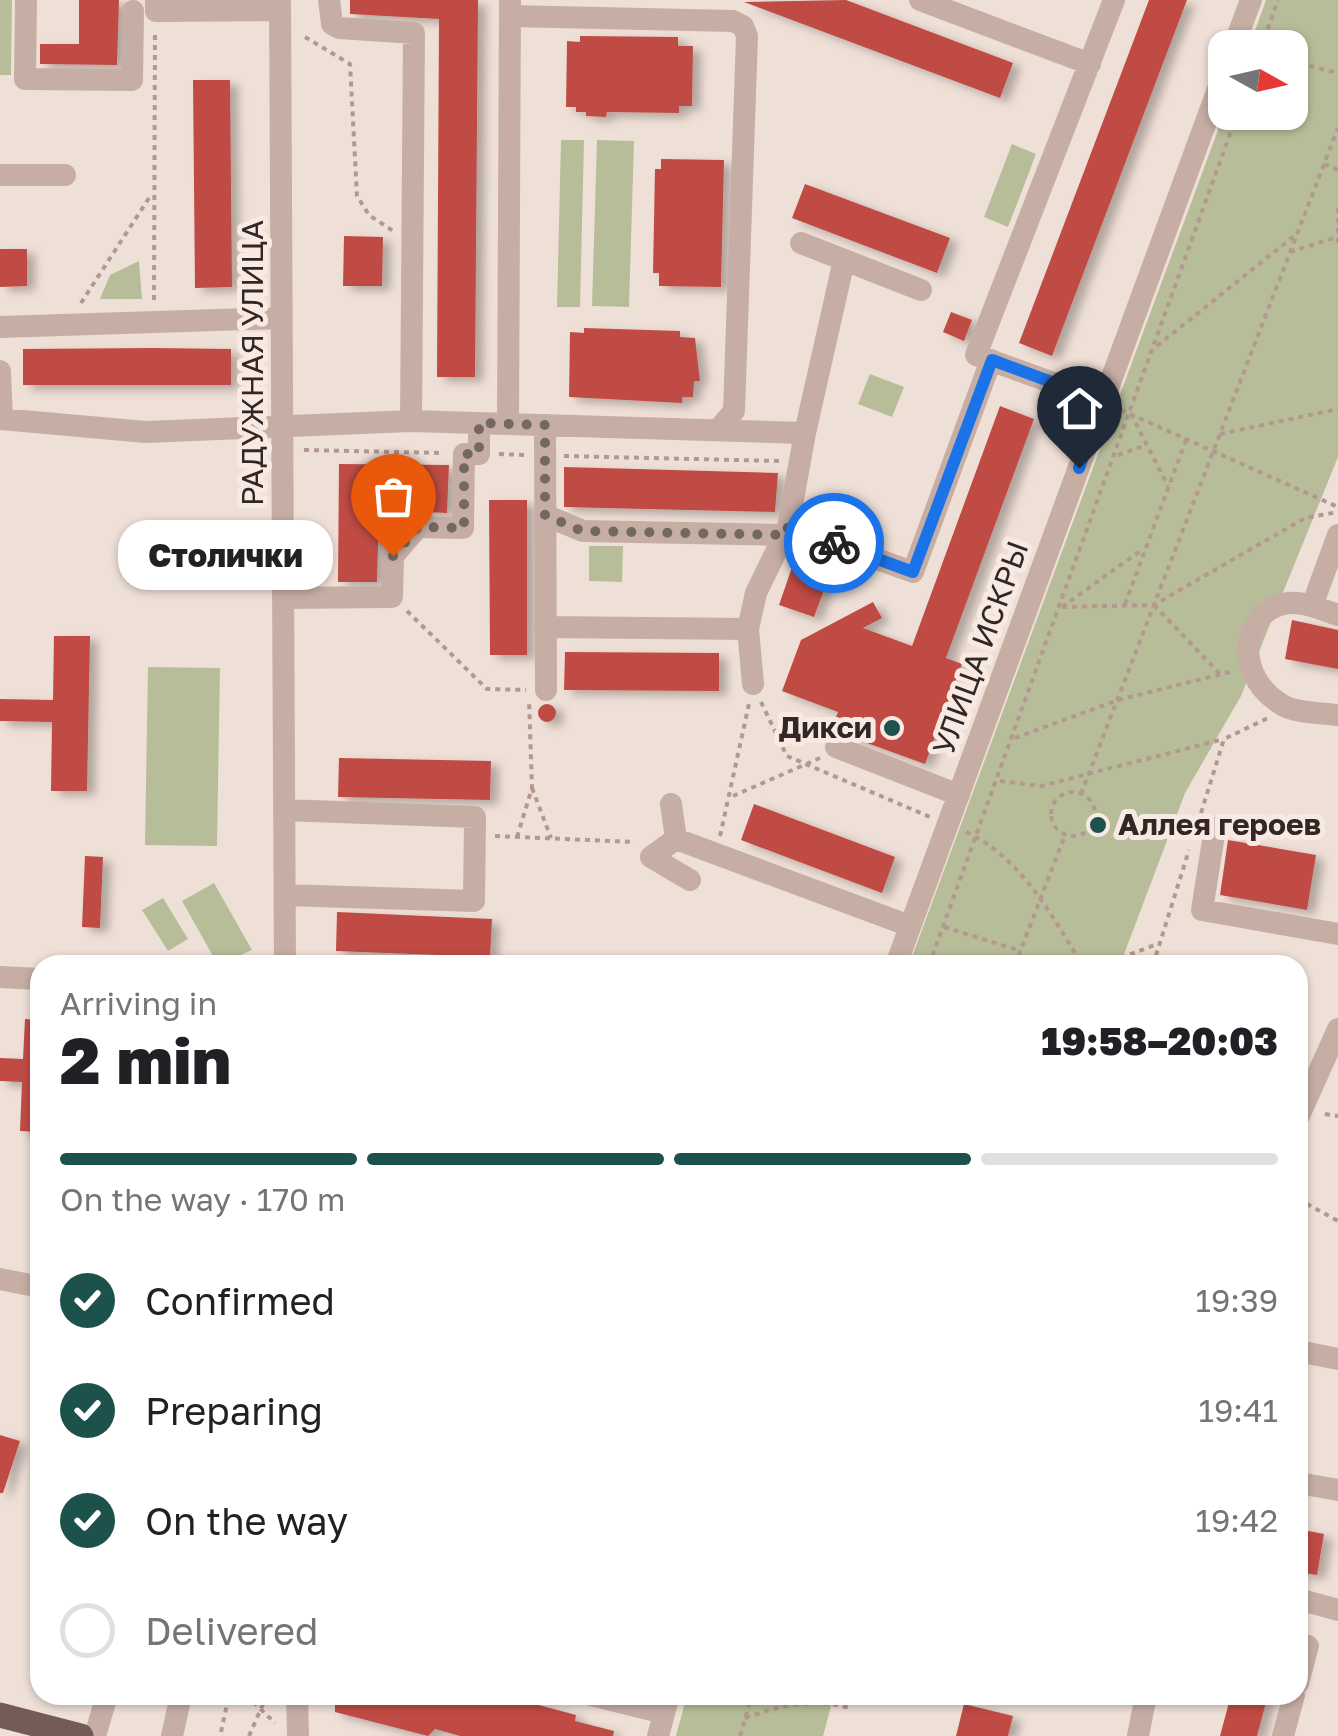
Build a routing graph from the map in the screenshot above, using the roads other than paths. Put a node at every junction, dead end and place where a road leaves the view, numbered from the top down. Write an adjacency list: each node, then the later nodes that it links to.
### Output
1 (26, 0): 7 (street)
2 (330, 0): 23 (street)
3 (920, 0): 10 (street)
4 (1114, 0): 10 (street)
5 (1251, 0): 9 (street)
6 (280, 5): 7 (street); 17 (street, РАДУЖНАЯ УЛИЦА)
7 (144, 7)
8 (510, 8): 25 (street); 27 (street)
9 (1240, 30)
10 (1090, 64): 19 (street)
11 (1208, 116): 21 (street, УЛИЦА ИСКРЫ)
12 (0, 175): 13 (street)
13 (66, 175)
14 (800, 243): 15 (street)
15 (844, 260): 16 (street); 28 (street)
16 (921, 290)
17 (282, 318): 18 (street); 29 (street, РАДУЖНАЯ УЛИЦА)
18 (0, 327)
19 (992, 360): 21 (street); 31 (street)
20 (0, 370): 22 (street)
21 (1103, 401): 43 (street, УЛИЦА ИСКРЫ)
22 (1, 419): 29 (street)
23 (411, 421): 24 (street); 29 (street)
24 (479, 423): 25 (street); 34 (street)
25 (508, 424): 26 (street)
26 (545, 425): 27 (street); 30 (street)
27 (718, 430): 28 (street)
28 (804, 433): 31 (street)
29 (283, 439): 34 (street, РАДУЖНАЯ УЛИЦА)
30 (545, 515): 31 (street); 37 (street)
31 (787, 531): 38 (street)
32 (1338, 535): 33 (street)
33 (1332, 570): 35 (street)
34 (284, 598): 45 (street, РАДУЖНАЯ УЛИЦА)
35 (1312, 606): 36 (street); 41 (street)
36 (1338, 615)
37 (545, 627): 38 (street); 40 (street)
38 (748, 629): 39 (street)
39 (753, 684)
40 (546, 690)
41 (1338, 715)
42 (836, 747): 43 (street)
43 (959, 795): 50 (street, УЛИЦА ИСКРЫ)
44 (671, 804): 47 (street)
45 (284, 810): 49 (street, РАДУЖНАЯ УЛИЦА); 49 (street)
46 (1215, 828): 51 (street)
47 (676, 839): 48 (street); 50 (street)
48 (690, 880)
49 (284, 896): 52 (street, РАДУЖНАЯ УЛИЦА)
50 (910, 926): 53 (street, УЛИЦА ИСКРЫ)
51 (1338, 934)
52 (285, 955)
53 (900, 955)
54 (0, 977): 55 (street)
55 (30, 978)
56 (1338, 1029): 57 (street)
57 (1308, 1096)
58 (0, 1279): 59 (street)
59 (30, 1285)
60 (1308, 1353): 61 (street)
61 (1338, 1358)
62 (1308, 1485): 63 (street)
63 (1338, 1490)
64 (1308, 1602): 65 (street)
65 (1338, 1610)
66 (104, 1705): 76 (street)
67 (179, 1705): 77 (street)
68 (296, 1705): 74 (street)
69 (627, 1705): 73 (street)
70 (1144, 1705): 78 (street)
71 (1292, 1705): 79 (street)
72 (0, 1715): 75 (main road)
73 (663, 1715)
74 (292, 1734)
75 (80, 1736)
76 (95, 1736)
77 (172, 1736)
78 (1138, 1736)
79 (1284, 1736)

